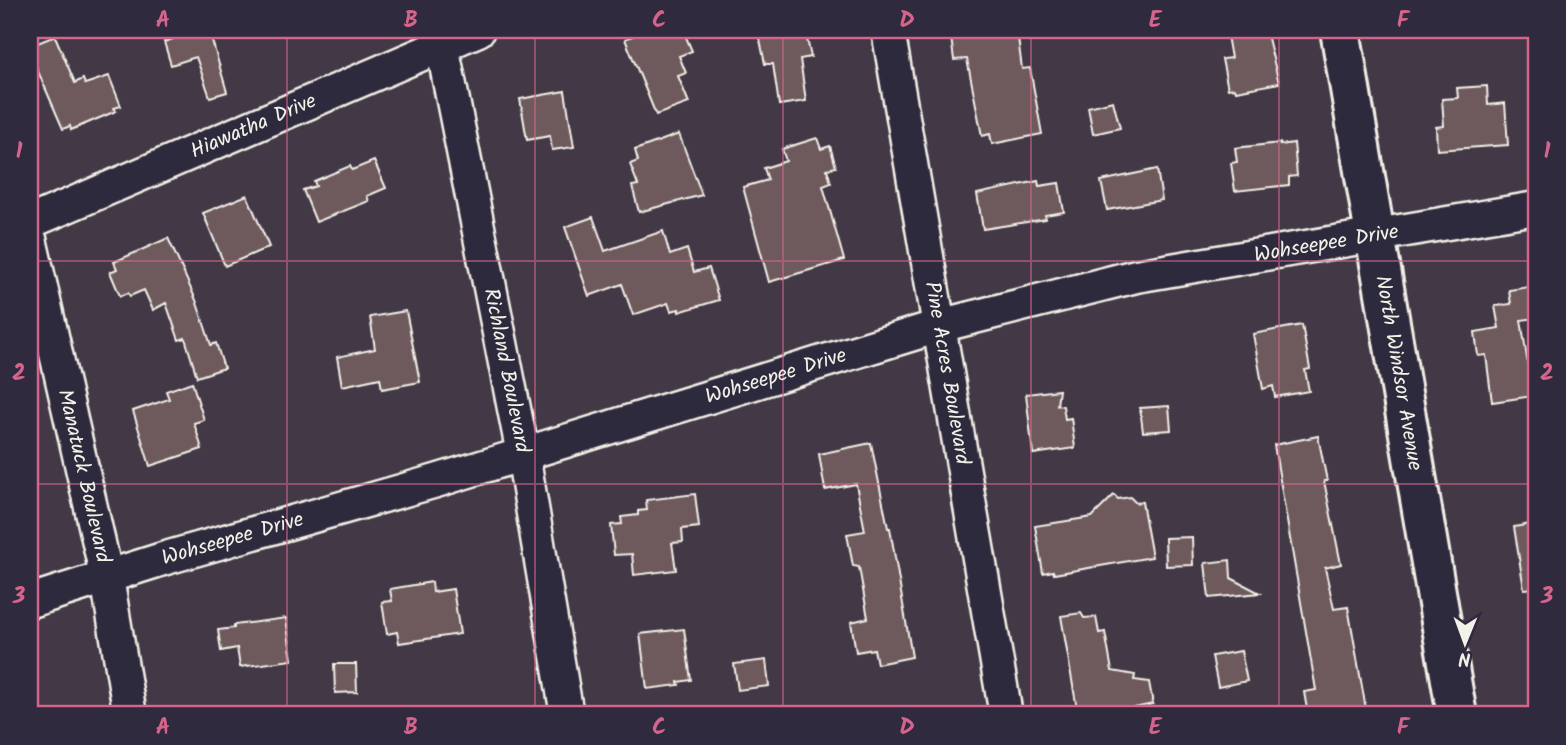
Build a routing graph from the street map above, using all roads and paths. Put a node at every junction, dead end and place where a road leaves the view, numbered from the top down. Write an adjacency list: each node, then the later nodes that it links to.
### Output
1 (478, 30): 4 (street, Hiawatha Drive)
2 (888, 30): 9 (street, Pine Acres Boulevard)
3 (1340, 30): 7 (street, North Windsor Avenue)
4 (439, 38): 6 (street, Hiawatha Drive); 10 (street, Richland Boulevard)
5 (1536, 208): 7 (street, Wohseepee Drive)
6 (30, 222)
7 (1376, 236): 9 (street, Wohseepee Drive); 16 (street, North Windsor Avenue)
8 (30, 239): 11 (street, Manatuck Boulevard)
9 (939, 326): 10 (street, Wohseepee Drive); 15 (street, Pine Acres Boulevard)
10 (523, 454): 11 (street, Wohseepee Drive); 14 (street, Richland Boulevard)
11 (107, 578): 12 (street, Wohseepee Drive); 13 (street, Manatuck Boulevard)
12 (30, 601)
13 (130, 715)
14 (567, 715)
15 (1006, 715)
16 (1457, 715)

